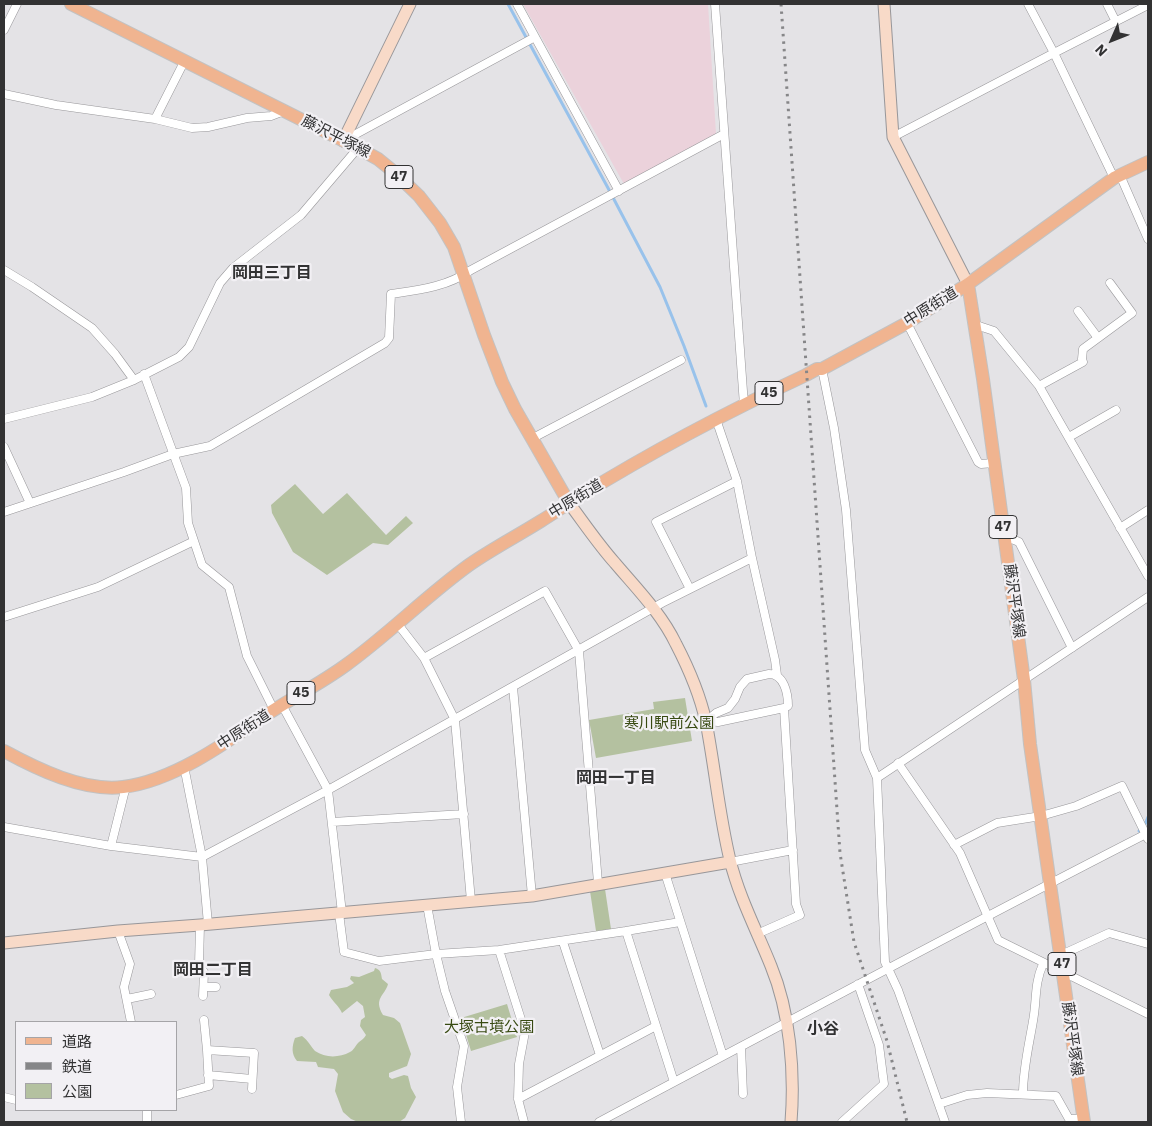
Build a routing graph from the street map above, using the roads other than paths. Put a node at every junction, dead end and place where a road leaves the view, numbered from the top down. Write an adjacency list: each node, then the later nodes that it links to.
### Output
1 (16, 4): 11 (street)
2 (71, 4): 14 (main road, 藤沢平塚線 / 47)
3 (410, 4): 20 (street)
4 (516, 4): 12 (street)
5 (715, 4): 18 (street)
6 (884, 4): 19 (street)
7 (1028, 4): 13 (street)
8 (1107, 4): 10 (street)
9 (1148, 5): 10 (street)
10 (1116, 22): 13 (street)
11 (4, 30)
12 (535, 37): 20 (street); 24 (street)
13 (1054, 53): 19 (street); 23 (street)
14 (184, 62): 16 (main road, 藤沢平塚線 / 47); 17 (street)
15 (4, 94): 17 (street)
16 (284, 111): 17 (street); 20 (main road, 藤沢平塚線 / 47)
17 (155, 119)
18 (724, 134): 24 (street); 41 (street)
19 (893, 137): 31 (street)
20 (343, 141): 21 (main road, 藤沢平塚線 / 47)
21 (358, 148): 29 (main road, 藤沢平塚線 / 47); 38 (street)
22 (1148, 162): 23 (main road, 中原街道 / 45)
23 (1117, 177): 26 (street); 31 (main road, 中原街道 / 45)
24 (617, 192): 29 (street)
25 (1148, 213): 26 (street)
26 (1138, 217): 27 (street)
27 (1148, 239)
28 (4, 270): 39 (street)
29 (464, 274): 46 (main road, 藤沢平塚線 / 47); 48 (street)
30 (1110, 283): 35 (street)
31 (968, 284): 33 (main road, 中原街道 / 45); 34 (main road, 藤沢平塚線 / 47)
32 (1078, 311): 35 (street)
33 (907, 323): 37 (main road, 中原街道 / 45); 49 (street)
34 (976, 325): 40 (street); 49 (main road, 藤沢平塚線 / 47)
35 (1098, 338): 40 (street)
36 (681, 360): 46 (street)
37 (822, 369): 41 (main road, 中原街道 / 45); 78 (street)
38 (144, 374): 39 (street); 48 (street)
39 (134, 380): 44 (street)
40 (1040, 386): 45 (street)
41 (744, 406): 43 (main road, 中原街道 / 45)
42 (1116, 410): 45 (street)
43 (716, 418): 50 (street); 52 (main road, 中原街道 / 45)
44 (4, 419)
45 (1068, 437): 55 (street)
46 (532, 438): 52 (main road, 藤沢平塚線 / 47)
47 (4, 447): 51 (street)
48 (173, 454): 51 (street); 57 (street)
49 (994, 463): 56 (main road, 藤沢平塚線 / 47)
50 (737, 481): 58 (street); 60 (street)
51 (30, 503): 54 (street)
52 (569, 503): 62 (street); 64 (main road, 中原街道 / 45)
53 (1148, 510): 55 (street)
54 (4, 512)
55 (1120, 528): 59 (street)
56 (1005, 536): 65 (street); 69 (main road, 藤沢平塚線 / 47)
57 (194, 541): 63 (street); 71 (street)
58 (752, 558): 60 (street); 68 (street)
59 (1148, 576)
60 (690, 589): 62 (street)
61 (1148, 597): 65 (street)
62 (654, 608): 66 (street); 74 (street)
63 (4, 617)
64 (397, 623): 67 (street); 71 (main road, 中原街道 / 45)
65 (1072, 648): 69 (street)
66 (579, 651): 67 (street); 70 (street); 93 (street)
67 (424, 658): 73 (street)
68 (777, 675): 72 (street); 74 (street)
69 (1024, 680): 76 (street); 81 (main road, 藤沢平塚線 / 47)
70 (513, 687): 73 (street); 94 (street)
71 (278, 708): 77 (main road, 中原街道 / 45); 80 (street)
72 (784, 708): 74 (street); 88 (street)
73 (455, 720): 80 (street); 82 (street)
74 (706, 721): 90 (street)
75 (4, 751): 79 (main road, 中原街道 / 45)
76 (898, 763): 78 (street); 86 (street)
77 (184, 766): 79 (main road, 中原街道 / 45); 89 (street)
78 (877, 778): 111 (street)
79 (126, 786): 87 (street)
80 (328, 790): 83 (street); 89 (street)
81 (1040, 811): 85 (street); 86 (street); 92 (main road, 藤沢平塚線 / 47)
82 (464, 814): 83 (street); 95 (street)
83 (332, 822): 97 (street)
84 (4, 827): 87 (street)
85 (1146, 833): 92 (street)
86 (954, 845): 98 (street)
87 (111, 846): 89 (street)
88 (793, 850): 90 (street); 103 (street)
89 (202, 857): 100 (street)
90 (730, 862): 91 (street); 103 (street)
91 (665, 873): 93 (street); 99 (street)
92 (1051, 882): 98 (street); 109 (main road, 藤沢平塚線 / 47)
93 (598, 884): 94 (street)
94 (532, 896): 95 (street)
95 (471, 901): 96 (street)
96 (427, 905): 97 (street); 108 (street)
97 (341, 913): 100 (street); 108 (street)
98 (987, 918): 110 (street); 111 (street)
99 (680, 922): 102 (street); 127 (street)
100 (204, 925): 101 (street); 114 (street)
101 (118, 931): 105 (street); 118 (street)
102 (626, 931): 104 (street); 123 (street)
103 (757, 934): 122 (street)
104 (563, 942): 107 (street); 126 (street)
105 (4, 943)
106 (1148, 944): 109 (street)
107 (499, 950): 108 (street); 135 (street)
108 (436, 954): 138 (street)
109 (1061, 955): 112 (main road, 藤沢平塚線 / 47)
110 (1043, 964): 112 (street); 134 (street)
111 (888, 969): 113 (street); 136 (street)
112 (1063, 973): 119 (street); 137 (main road, 藤沢平塚線 / 47)
113 (858, 984): 122 (street); 142 (street)
114 (204, 987): 115 (street); 117 (street)
115 (216, 987)
116 (151, 994): 118 (street)
117 (203, 996)
118 (127, 999): 121 (street)
119 (1148, 1014)
120 (204, 1020): 125 (street)
121 (131, 1021)
122 (786, 1022): 124 (street); 141 (street)
123 (656, 1026): 126 (street); 130 (street)
124 (741, 1047): 127 (street); 133 (street)
125 (207, 1050): 128 (street); 129 (street)
126 (600, 1055): 135 (street)
127 (723, 1056): 130 (street)
128 (208, 1075): 129 (street); 132 (street)
129 (252, 1079): 131 (street)
130 (674, 1082): 140 (street)
131 (252, 1089)
132 (178, 1094)
133 (743, 1094)
134 (1023, 1094): 136 (street); 137 (street)
135 (518, 1099): 139 (street)
136 (939, 1104): 143 (street)
137 (1083, 1121)
138 (461, 1122)
139 (524, 1122)
140 (599, 1122)
141 (791, 1122)
142 (842, 1122)
143 (945, 1122)

